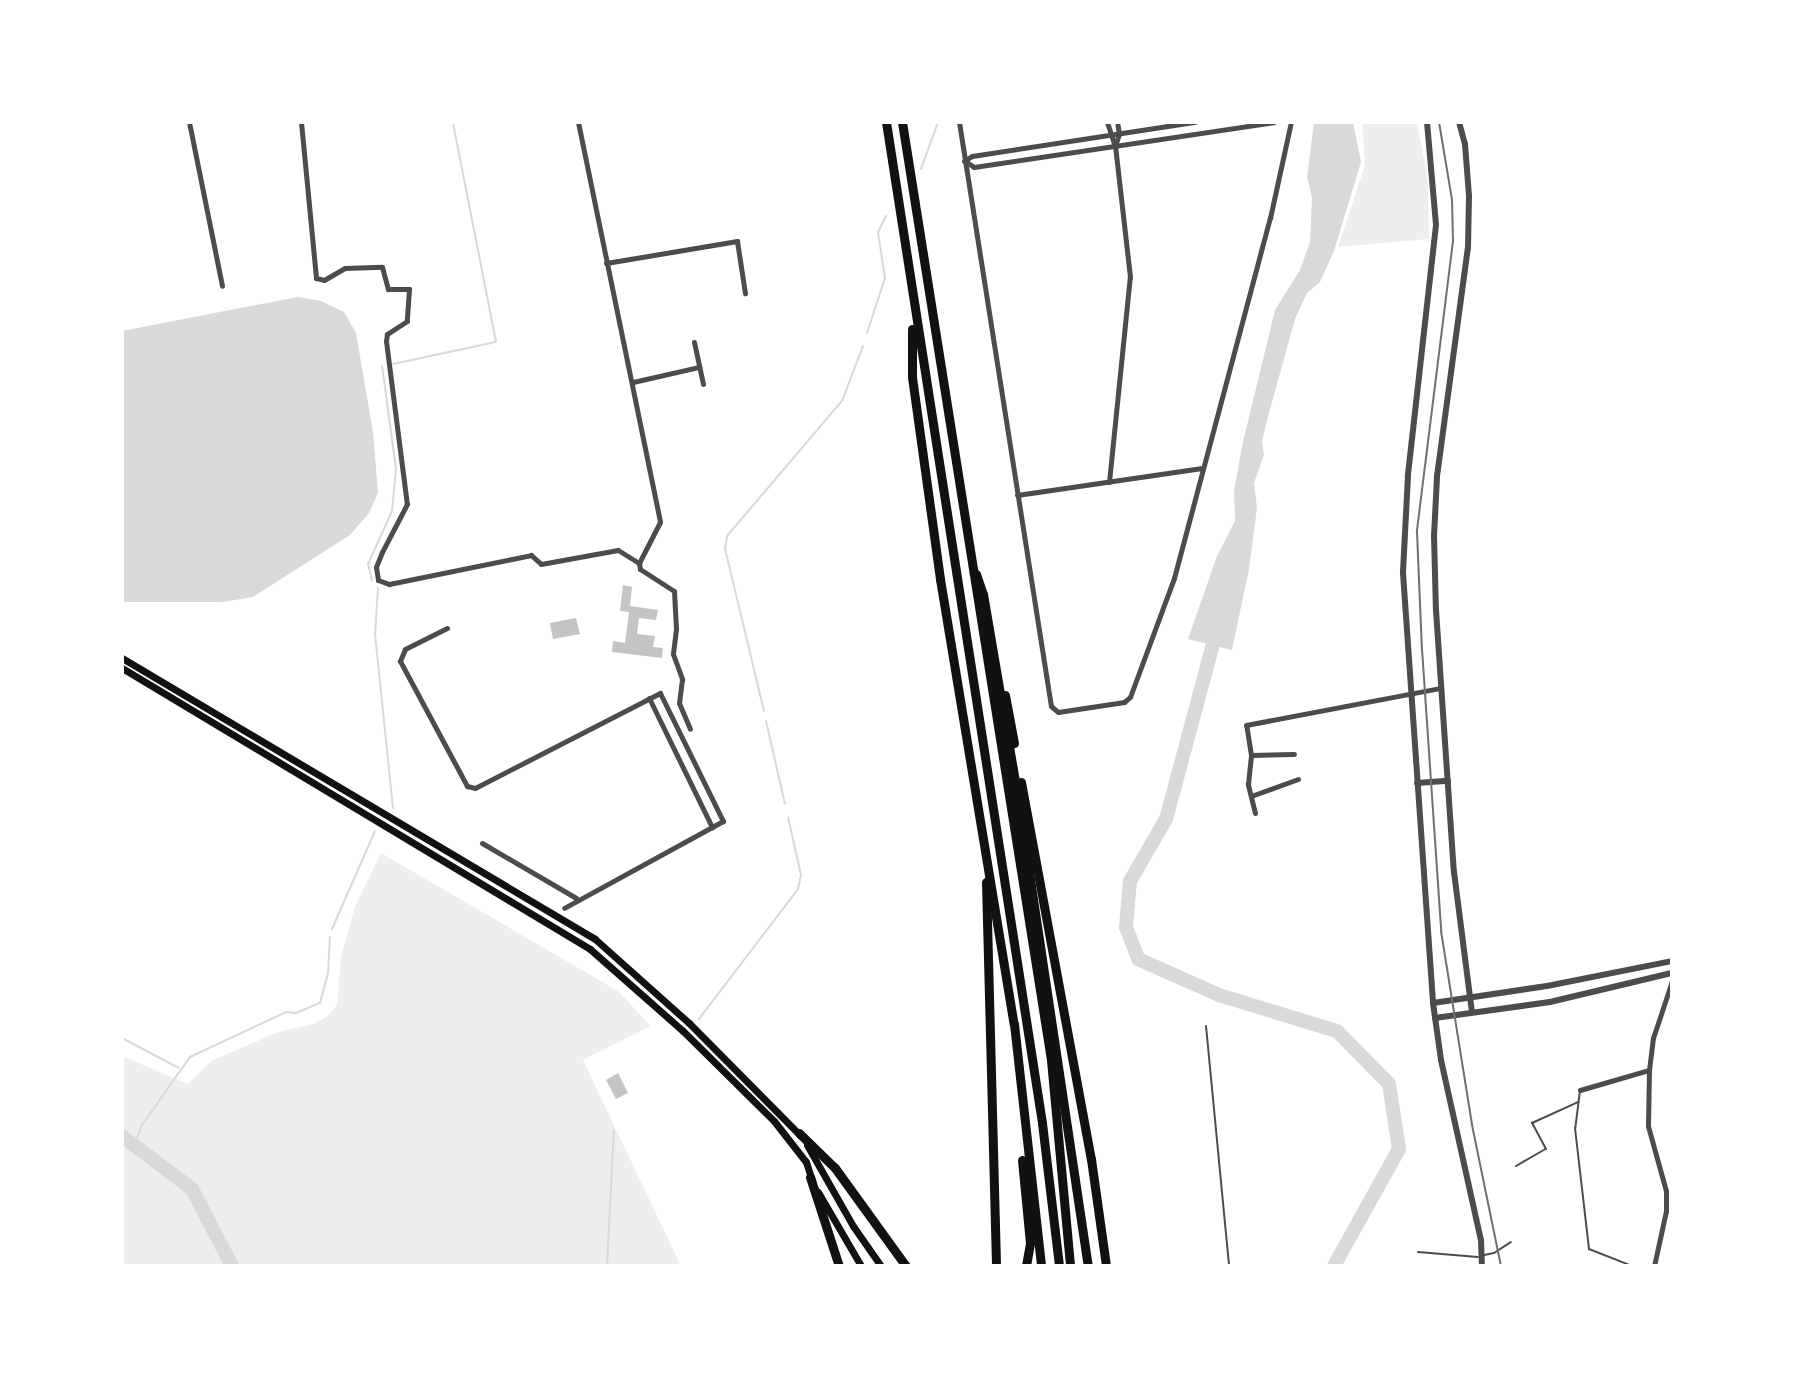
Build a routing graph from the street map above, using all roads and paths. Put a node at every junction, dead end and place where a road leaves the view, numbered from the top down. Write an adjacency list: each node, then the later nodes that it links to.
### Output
1 (189, 122): 19 (street)
2 (301, 122): 30 (street)
3 (578, 122): 18 (street)
4 (886, 122): 21 (highway)
5 (902, 122): 29 (highway)
6 (959, 122): 17 (street)
7 (1107, 122): 15 (street)
8 (1117, 122): 14 (street)
9 (1195, 122): 14 (street)
10 (1274, 122): 16 (street)
11 (1291, 122): 26 (street)
12 (1427, 122): 36 (street)
13 (1459, 122): 35 (street)
14 (1119, 134): 15 (street); 16 (street)
15 (1109, 135): 16 (street); 17 (street)
16 (1115, 146): 17 (street); 27 (street)
17 (964, 161): 28 (street)
18 (606, 263): 20 (street); 24 (street)
19 (222, 286)
20 (745, 293)
21 (912, 297): 48 (highway); 76 (highway)
22 (694, 342): 23 (street)
23 (699, 367): 24 (street); 25 (street)
24 (633, 382): 30 (street)
25 (703, 384)
26 (1203, 468): 27 (street); 28 (street)
27 (1109, 482): 28 (street)
28 (1017, 495)
29 (968, 551): 32 (highway); 77 (highway)
30 (639, 563): 38 (street)
31 (447, 628): 37 (street)
32 (991, 641): 78 (highway); 79 (highway)
33 (122, 658): 63 (main road)
34 (122, 668): 65 (main road)
35 (1440, 688): 36 (street); 42 (street)
36 (1411, 693): 40 (street); 43 (street)
37 (649, 698): 46 (street); 46 (street)
38 (690, 729)
39 (1294, 754): 40 (street)
40 (1251, 755): 44 (street)
41 (1298, 779): 44 (street)
42 (1448, 781): 43 (street); 54 (street)
43 (1417, 783): 55 (street)
44 (1251, 796): 45 (street)
45 (1255, 813)
46 (712, 827): 49 (street)
47 (482, 843): 49 (street)
48 (988, 867): 62 (highway); 73 (highway)
49 (576, 898): 50 (street)
50 (564, 908)
51 (1672, 961): 54 (street)
52 (1672, 973): 56 (street)
53 (1672, 981): 59 (street)
54 (1470, 998): 55 (street); 56 (street)
55 (1433, 1003): 57 (street)
56 (1472, 1012): 57 (street)
57 (1435, 1018): 68 (street)
58 (1206, 1026): 80 (lane)
59 (1649, 1070): 60 (street); 83 (street)
60 (1580, 1090): 61 (lane)
61 (1579, 1101): 64 (lane); 82 (lane)
62 (1023, 1113): 74 (highway); 75 (highway)
63 (799, 1133): 71 (main road); 72 (highway)
64 (1516, 1166)
65 (810, 1177): 69 (highway); 70 (main road)
66 (1511, 1242): 68 (lane)
67 (1418, 1252): 68 (lane)
68 (1482, 1255): 81 (street)
69 (839, 1266)
70 (861, 1266)
71 (881, 1266)
72 (906, 1266)
73 (996, 1266)
74 (1026, 1266)
75 (1041, 1266)
76 (1059, 1266)
77 (1070, 1266)
78 (1085, 1266)
79 (1106, 1266)
80 (1229, 1266)
81 (1482, 1266)
82 (1632, 1266)
83 (1654, 1266)

